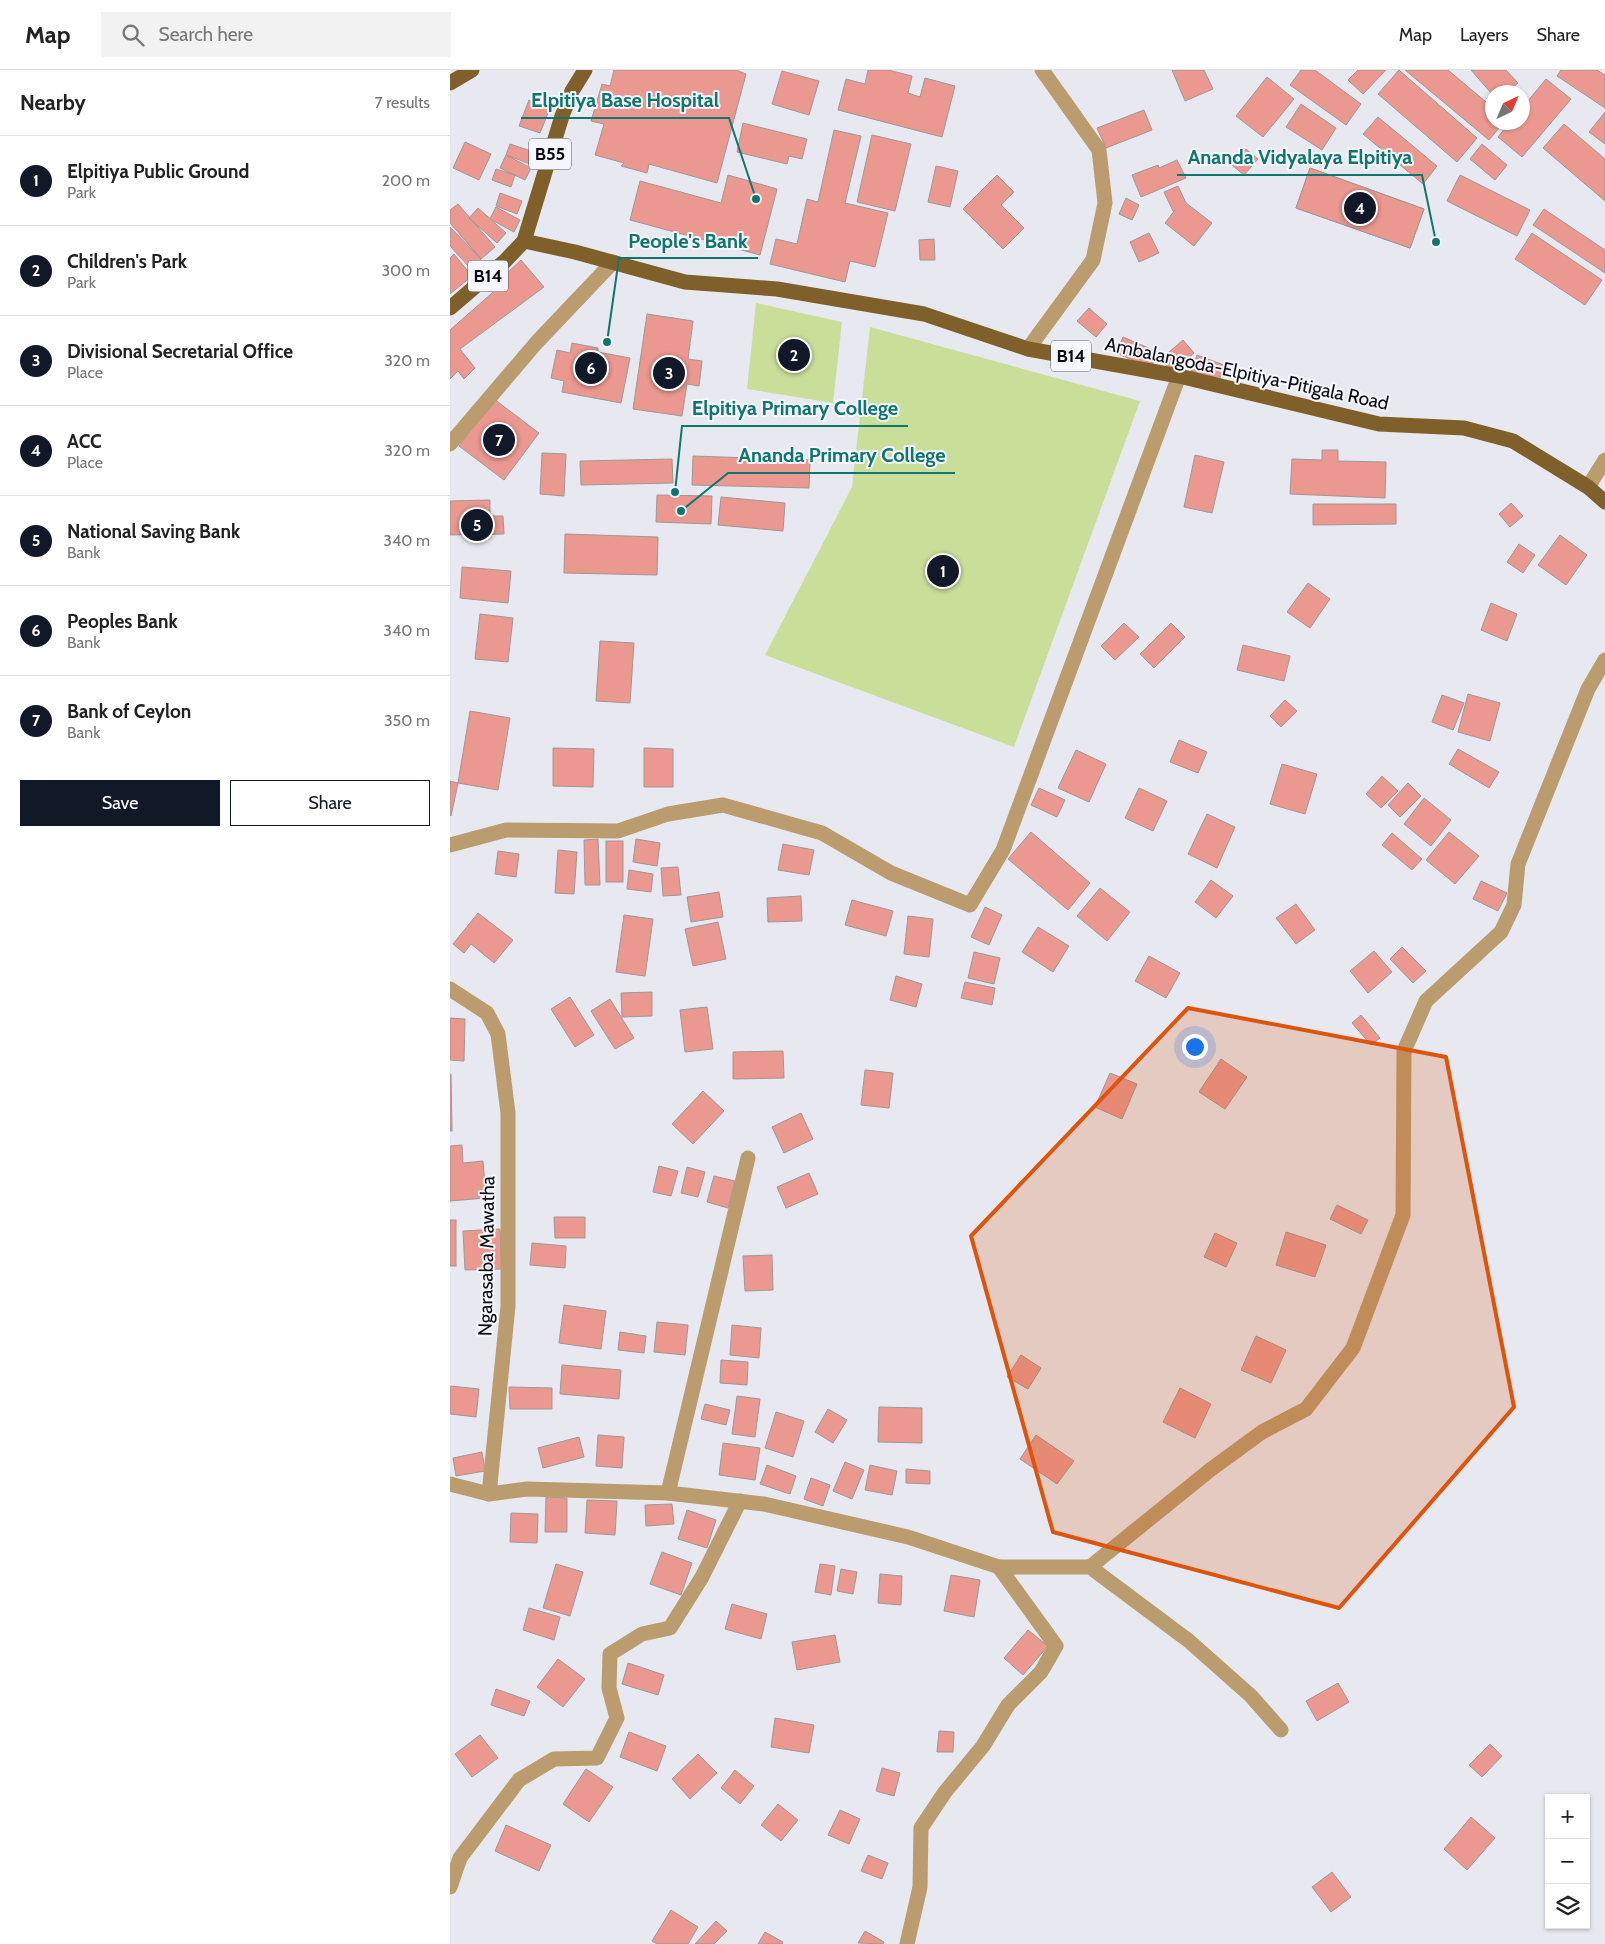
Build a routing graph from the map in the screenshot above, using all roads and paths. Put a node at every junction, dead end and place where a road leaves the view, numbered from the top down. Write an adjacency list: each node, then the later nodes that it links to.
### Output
1 (472, 70): 4 (main road)
2 (585, 70): 5 (main road, B55)
3 (1042, 70): 8 (street)
4 (450, 83)
5 (524, 241): 6 (main road, Ambalangoda-Elpitiya-Pitigala Road / B14); 7 (main road, B14)
6 (613, 262): 8 (main road, Ambalangoda-Elpitiya-Pitigala Road / B14); 10 (street)
7 (450, 308)
8 (1028, 349): 9 (main road, Ambalangoda-Elpitiya-Pitigala Road / B14)
9 (1179, 376): 12 (main road, Ambalangoda-Elpitiya-Pitigala Road / B14); 15 (street)
10 (450, 444)
11 (1605, 460): 12 (street)
12 (1588, 487): 13 (main road, Ambalangoda-Elpitiya-Pitigala Road / B14)
13 (1605, 502)
14 (1605, 660): 23 (street)
15 (450, 844)
16 (455, 992): 20 (street, Ngarasaba Mawatha)
17 (748, 1158): 19 (street)
18 (450, 1484): 20 (street)
19 (668, 1493): 20 (street); 21 (street)
20 (490, 1494)
21 (740, 1501): 22 (street); 25 (street)
22 (999, 1567): 23 (street); 26 (street)
23 (1090, 1567): 24 (street)
24 (1280, 1730)
25 (450, 1887)
26 (907, 1944)

